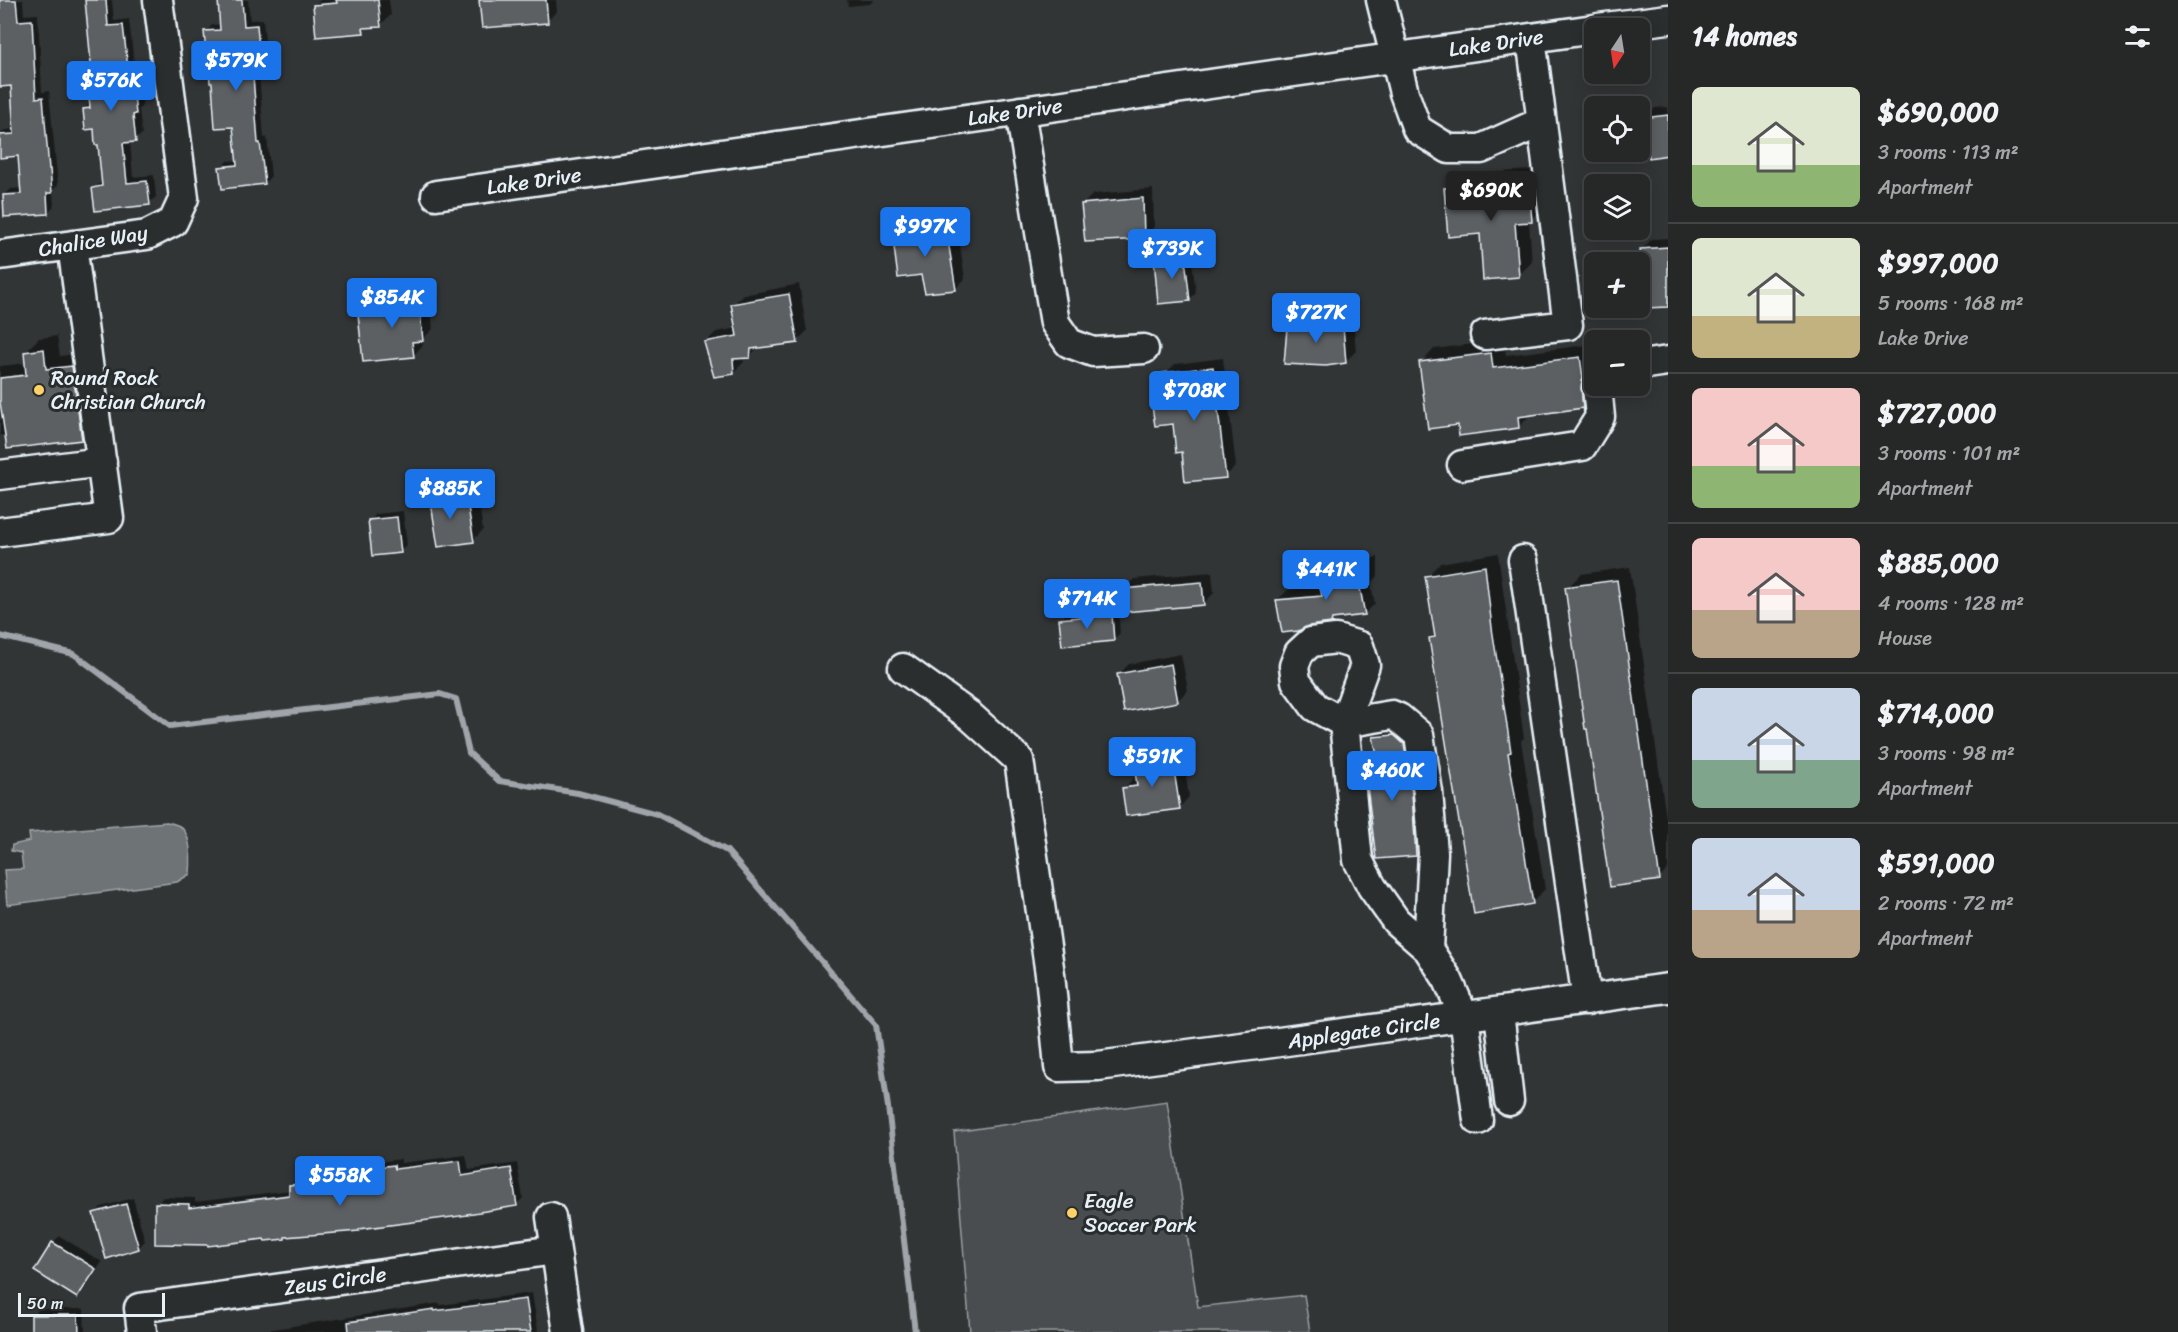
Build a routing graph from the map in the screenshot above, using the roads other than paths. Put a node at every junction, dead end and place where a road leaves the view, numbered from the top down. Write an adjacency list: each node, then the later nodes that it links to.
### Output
1 (158, 0): 11 (street, Chalice Way)
2 (1381, 0): 7 (street)
3 (1668, 19): 4 (street, Lake Drive)
4 (1650, 22)
5 (1584, 31): 6 (street, Lake Drive)
6 (1531, 38): 7 (street, Lake Drive); 9 (street)
7 (1394, 57): 8 (street, Lake Drive); 9 (street)
8 (1020, 111): 10 (street, Lake Drive); 14 (street)
9 (1541, 122): 13 (street)
10 (436, 195)
11 (72, 245): 12 (street, Chalice Way); 18 (street)
12 (0, 255)
13 (1485, 335)
14 (1144, 349)
15 (1668, 361): 16 (street)
16 (1650, 364)
17 (1598, 396): 19 (street)
18 (102, 462): 20 (street); 21 (street)
19 (1462, 465)
20 (0, 475)
21 (0, 532)
22 (1523, 560): 26 (street)
23 (903, 668): 28 (street, Applegate Circle)
24 (1428, 949): 24 (street); 28 (street)
25 (1668, 988): 26 (street, Applegate Circle)
26 (1587, 1000): 27 (street, Applegate Circle)
27 (1499, 1012): 28 (street, Applegate Circle); 29 (street)
28 (1464, 1017): 30 (street)
29 (1509, 1101)
30 (1478, 1120)
31 (551, 1216): 32 (street)
32 (555, 1250): 33 (street, Zeus Circle); 34 (street)
33 (141, 1332)
34 (568, 1332)

